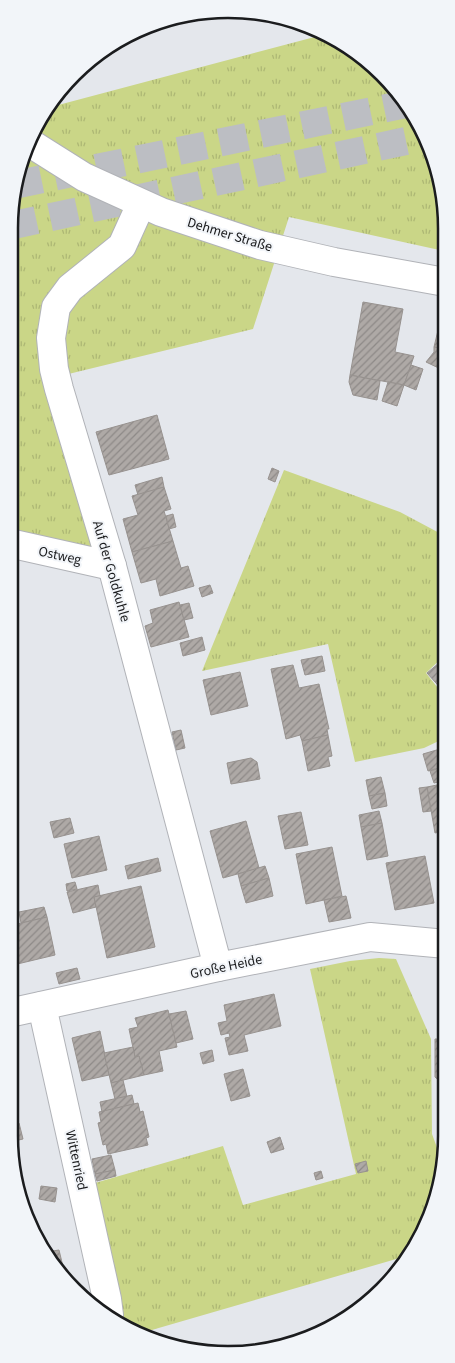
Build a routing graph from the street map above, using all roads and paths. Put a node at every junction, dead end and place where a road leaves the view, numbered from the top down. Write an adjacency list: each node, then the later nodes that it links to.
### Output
1 (34, 145): 2 (street, Dehmer Straße)
2 (141, 204): 3 (street, Dehmer Straße); 5 (street, Auf der Goldkuhle)
3 (438, 281)
4 (18, 545): 5 (street, Ostweg)
5 (112, 566): 7 (street, Auf der Goldkuhle)
6 (438, 943): 7 (street, Große Heide)
7 (218, 967): 8 (street, Große Heide)
8 (42, 1006): 9 (street, Große Heide); 10 (street, Wittenried)
9 (18, 1011)
10 (108, 1308)

